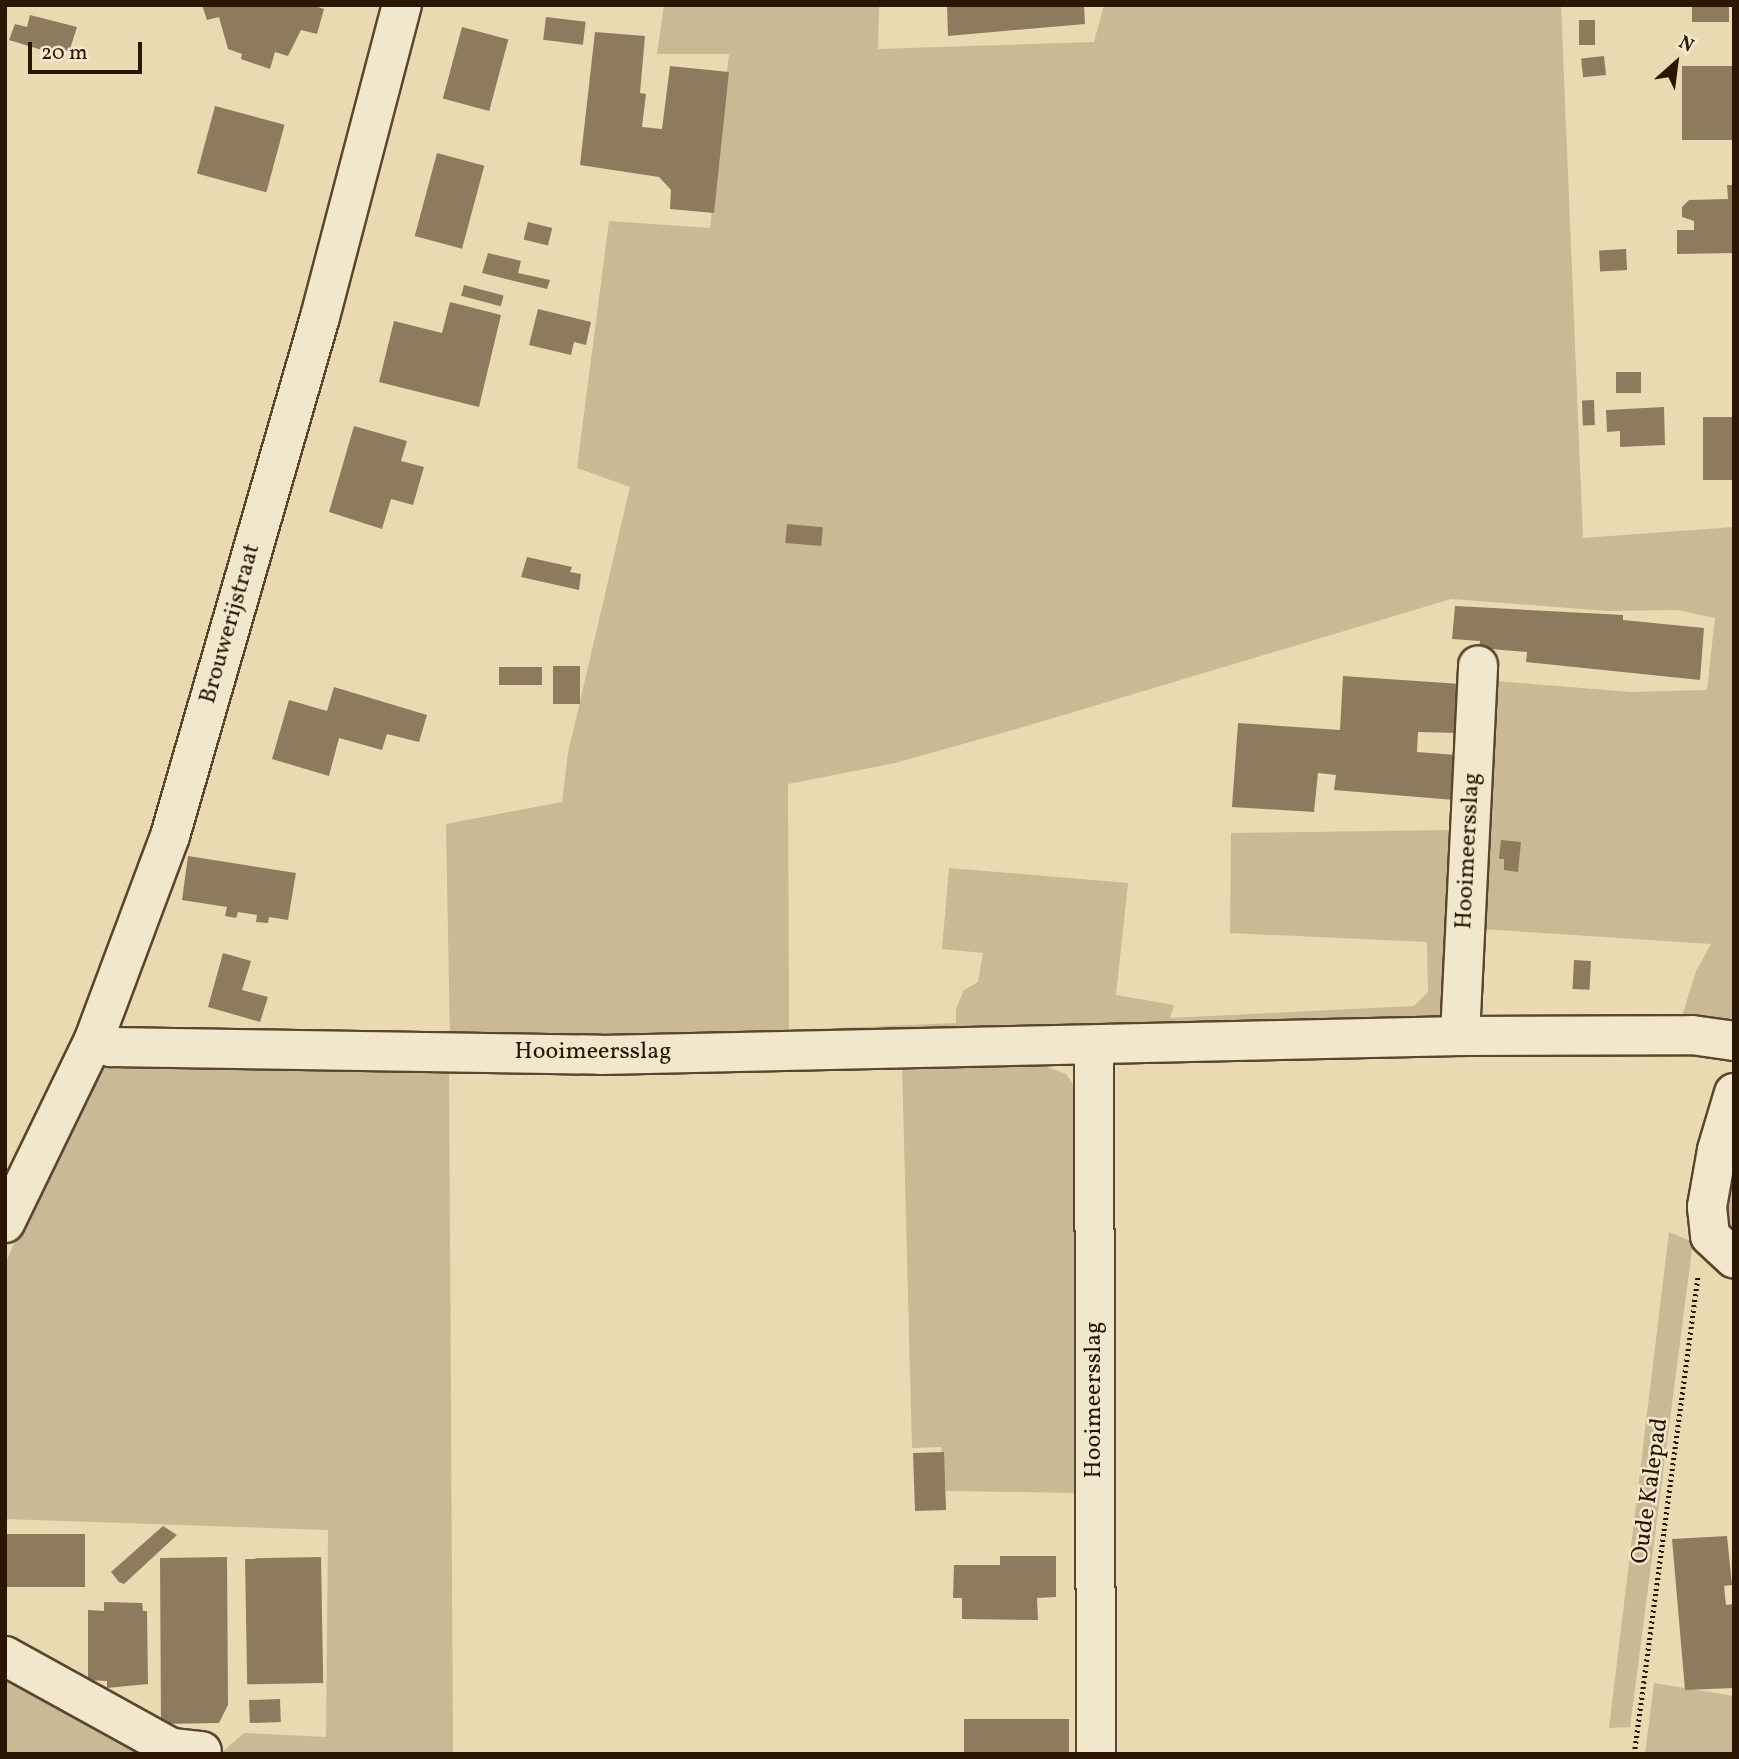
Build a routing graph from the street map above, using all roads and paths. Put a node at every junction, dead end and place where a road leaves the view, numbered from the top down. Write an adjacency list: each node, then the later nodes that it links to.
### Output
1 (402, 5): 5 (street, Brouwerijstraat)
2 (1478, 665): 3 (street, Hooimeersslag)
3 (1460, 1036): 4 (street, Hooimeersslag); 6 (street, Hooimeersslag)
4 (1734, 1041)
5 (93, 1042): 6 (street, Hooimeersslag); 8 (street, Brouwerijstraat)
6 (1094, 1046): 12 (street, Hooimeersslag)
7 (1734, 1093): 9 (street)
8 (5, 1223)
9 (1722, 1247): 13 (path, Oude Kalepad)
10 (5, 1656): 11 (street)
11 (202, 1751)
12 (1097, 1754)
13 (1634, 1754)

